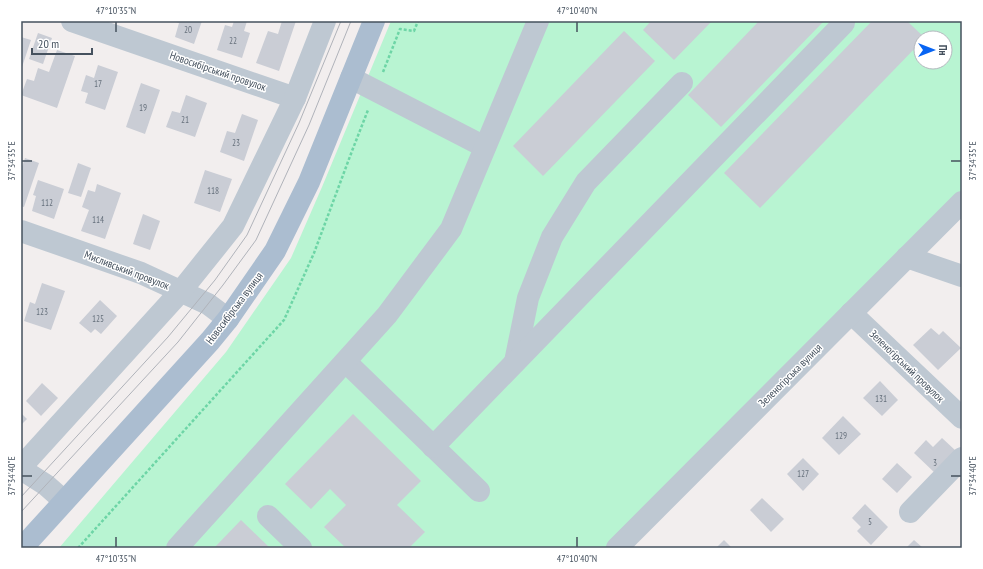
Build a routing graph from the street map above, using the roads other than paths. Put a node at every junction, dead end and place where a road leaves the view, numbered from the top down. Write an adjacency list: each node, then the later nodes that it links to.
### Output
1 (72, 21): 8 (street, Новосибірський провулок)
2 (326, 21): 8 (street)
3 (374, 21): 6 (main road, Новосибірська вулиця)
4 (538, 21): 9 (street)
5 (844, 23): 18 (street)
6 (350, 78): 9 (street); 16 (main road, Новосибірська вулиця)
7 (682, 83): 18 (street)
8 (295, 98): 14 (street)
9 (485, 147): 17 (street)
10 (962, 202): 12 (street, Зеленогірська вулиця)
11 (21, 232): 14 (street, Мисливський провулок)
12 (908, 257): 13 (street); 15 (street, Зеленогірська вулиця)
13 (962, 276)
14 (181, 291): 16 (street, Мисливський провулок); 22 (street)
15 (851, 313): 19 (street, Зеленогірський провулок); 30 (street, Зеленогірська вулиця)
16 (228, 319): 24 (main road, Новосибірська вулиця)
17 (346, 362): 20 (street); 28 (street)
18 (515, 362): 20 (street)
19 (962, 418)
20 (433, 447): 23 (street)
21 (962, 458): 25 (street)
22 (21, 468): 24 (street)
23 (479, 491)
24 (64, 501): 27 (main road, Новосибірська вулиця)
25 (910, 512)
26 (268, 516): 29 (street)
27 (22, 548)
28 (177, 548)
29 (301, 548)
30 (617, 548)

